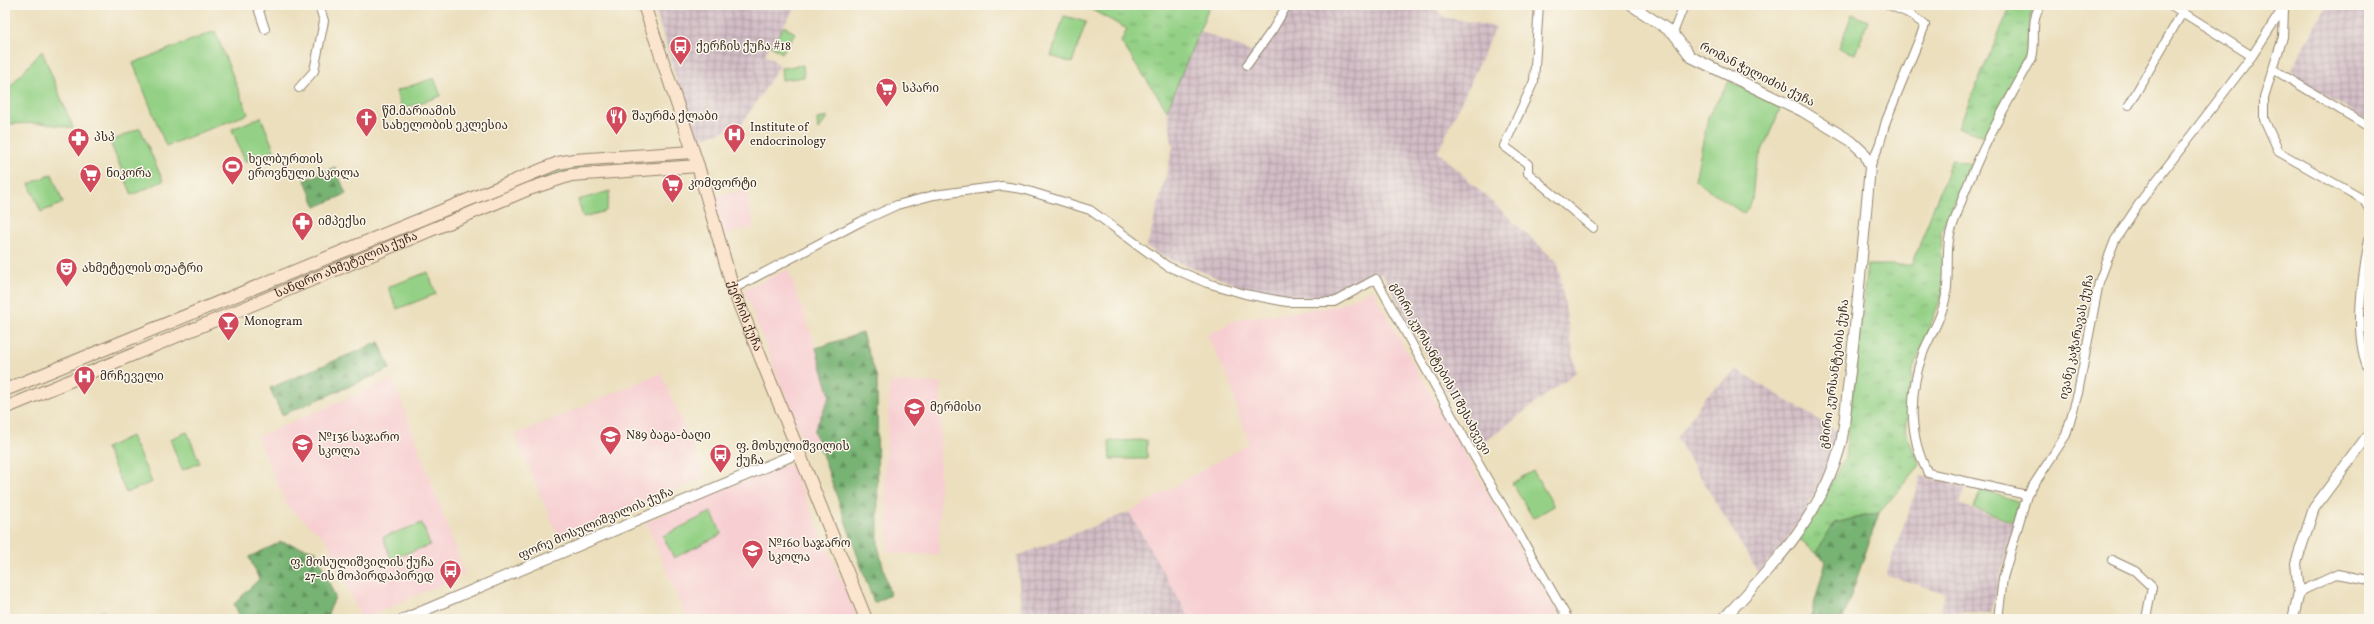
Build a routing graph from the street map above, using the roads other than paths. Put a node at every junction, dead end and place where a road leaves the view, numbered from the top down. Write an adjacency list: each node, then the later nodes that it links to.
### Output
1 (257, 5): 13 (street)
2 (319, 5): 18 (street)
3 (644, 5): 21 (main road, ქერჩის ქუჩა)
4 (1287, 5): 16 (street)
5 (1539, 5): 31 (street)
6 (1631, 5): 14 (street, რომან ჭელიძის ქუჩა)
7 (1684, 5): 14 (street)
8 (1889, 5): 24 (street)
9 (2040, 5): 43 (street)
10 (2171, 5): 12 (street)
11 (2284, 7): 15 (street, ივანე კაჭარავას ქუჩა); 17 (street)
12 (2182, 13): 15 (street); 19 (street)
13 (265, 29)
14 (1673, 33): 24 (street, რომან ჭელიძის ქუჩა)
15 (2252, 56): 43 (street, ივანე კაჭარავას ქუჩა)
16 (1247, 66)
17 (2273, 69): 20 (street); 29 (street)
18 (299, 88)
19 (2130, 105)
20 (2369, 127)
21 (692, 152): 22 (main road, სანდრო ახმეტელის ქუჩა); 23 (main road, ქერჩის ქუჩა)
22 (638, 156): 25 (main road); 26 (main road, სანდრო ახმეტელის ქუჩა)
23 (698, 166): 25 (main road, სანდრო ახმეტელის ქუჩა); 33 (main road, ქერჩის ქუჩა)
24 (1870, 167): 50 (street, გმირი კურსანტების ქუჩა)
25 (639, 171): 27 (main road, სანდრო ახმეტელის ქუჩა)
26 (523, 177): 27 (main road); 28 (main road, სანდრო ახმეტელის ქუჩა)
27 (529, 189): 30 (main road, სანდრო ახმეტელის ქუჩა)
28 (450, 207): 30 (main road); 34 (main road, სანდრო ახმეტელის ქუჩა)
29 (2369, 209)
30 (456, 219): 35 (main road, სანდრო ახმეტელის ქუჩა)
31 (1593, 228)
32 (2369, 239): 36 (street)
33 (733, 289): 42 (main road, ქერჩის ქუჩა); 49 (street, გმირი კურსანტების II შესახვევი)
34 (209, 306): 35 (main road); 37 (main road, სანდრო ახმეტელის ქუჩა)
35 (214, 320): 38 (main road, სანდრო ახმეტელის ქუჩა)
36 (2369, 370)
37 (43, 374): 38 (main road); 39 (main road, სანდრო ახმეტელის ქუჩა)
38 (49, 389): 40 (main road, სანდრო ახმეტელის ქუჩა)
39 (5, 390)
40 (5, 408)
41 (2369, 434): 46 (street)
42 (798, 453): 47 (street, ფორე მოსულიშვილის ქუჩა); 48 (main road, ქერჩის ქუჩა)
43 (2027, 495): 51 (street, ივანე კაჭარავას ქუჩა)
44 (2112, 560): 52 (street)
45 (2369, 580): 46 (street)
46 (2299, 592): 53 (street)
47 (404, 619)
48 (866, 619)
49 (1568, 619)
50 (1723, 619)
51 (1998, 619)
52 (2146, 619)
53 (2293, 619)

